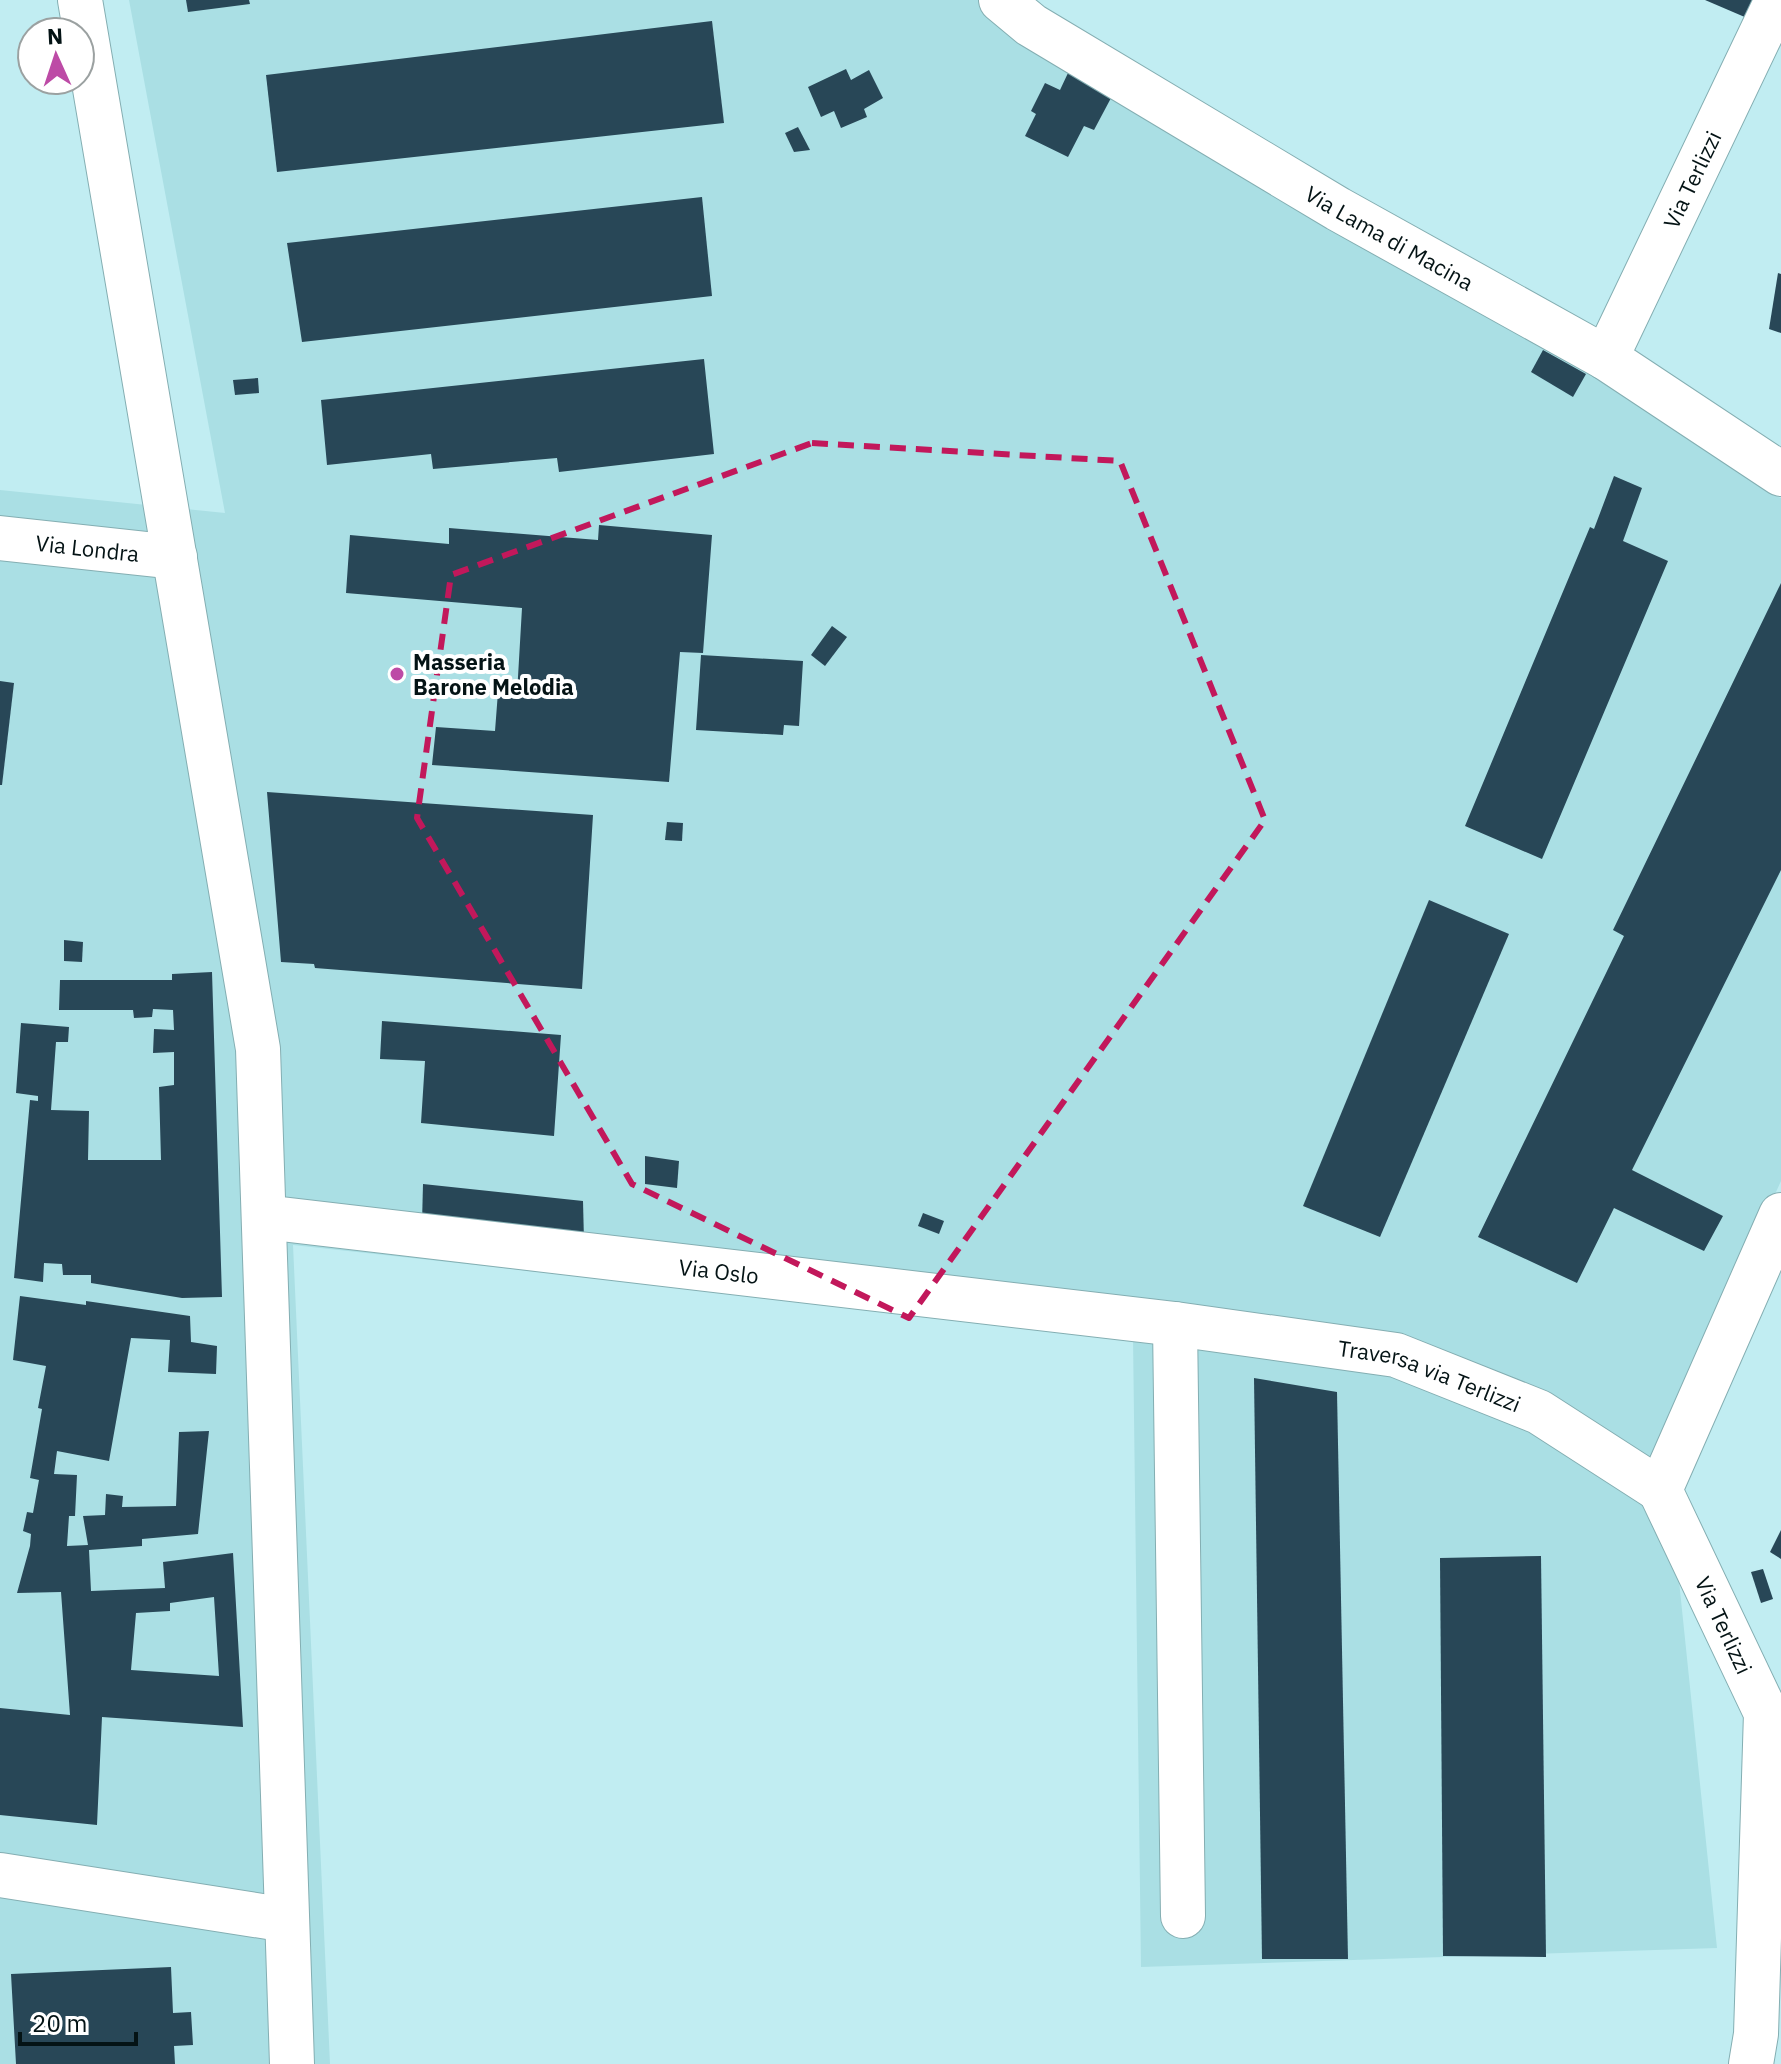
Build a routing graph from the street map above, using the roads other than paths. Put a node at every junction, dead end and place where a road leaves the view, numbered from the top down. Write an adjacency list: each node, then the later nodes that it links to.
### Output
1 (80, 0): 7 (street)
2 (1001, 0): 4 (street, Via Lama di Macina)
3 (1777, 0): 4 (street, Via Terlizzi)
4 (1606, 358): 5 (street, Via Lama di Macina)
5 (1781, 474)
6 (0, 538): 7 (street, Via Londra)
7 (175, 557): 9 (street)
8 (1781, 1215): 11 (street)
9 (264, 1217): 10 (street, Via Oslo); 14 (street)
10 (1175, 1324): 11 (street, Traversa via Terlizzi); 13 (street)
11 (1660, 1490): 16 (street, Via Terlizzi)
12 (0, 1875): 14 (street)
13 (1183, 1916)
14 (287, 1920): 15 (street)
15 (292, 2064)
16 (1751, 2064)

